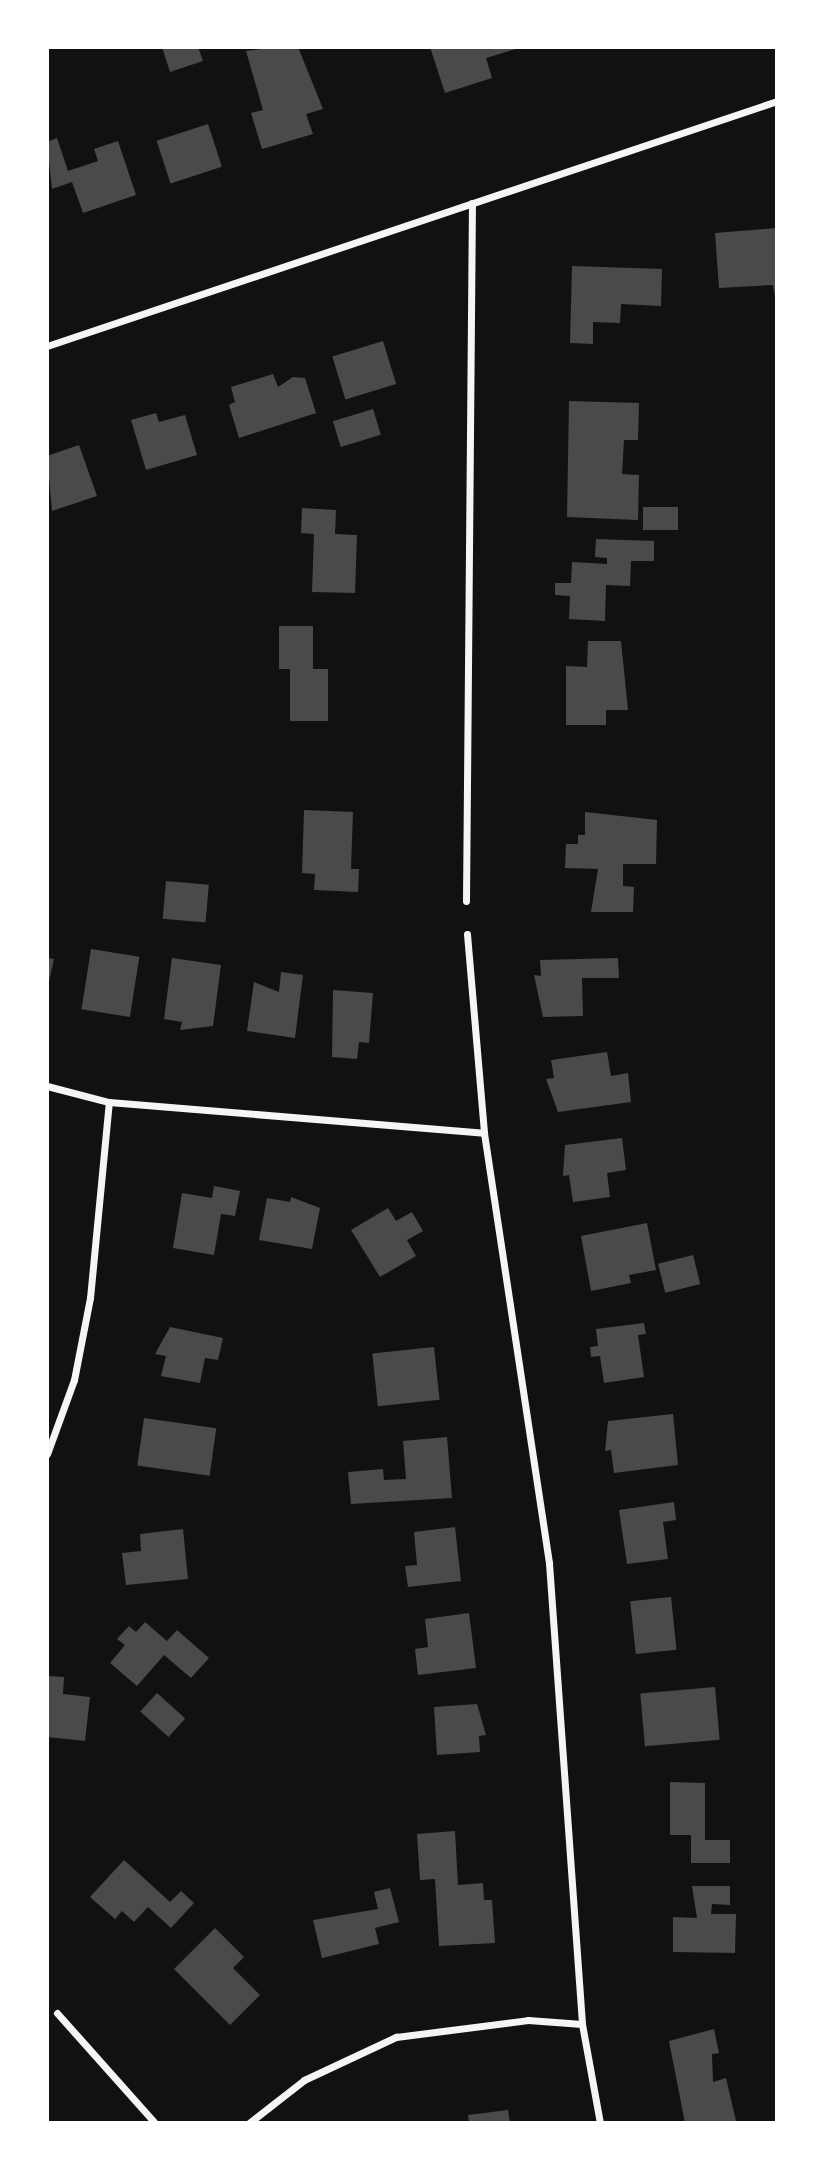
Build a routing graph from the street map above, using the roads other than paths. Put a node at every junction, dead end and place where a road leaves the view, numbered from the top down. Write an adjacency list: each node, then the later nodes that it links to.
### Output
1 (777, 101): 2 (street)
2 (472, 203): 3 (street); 4 (street)
3 (47, 346)
4 (466, 901)
5 (467, 934): 8 (street)
6 (47, 1086): 7 (street)
7 (109, 1102): 8 (street); 9 (street)
8 (484, 1133): 11 (street)
9 (47, 1454)
10 (57, 2013): 12 (street)
11 (582, 2024): 13 (street); 14 (street)
12 (155, 2123)
13 (249, 2123)
14 (600, 2123)

